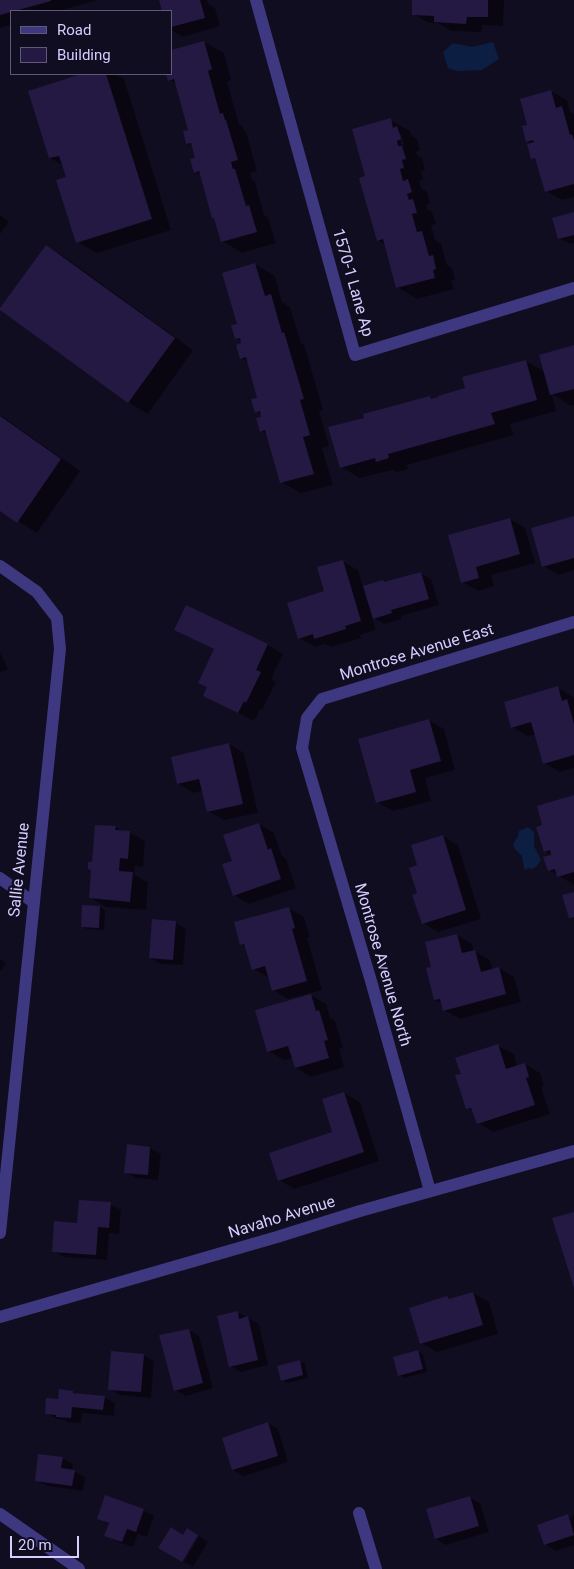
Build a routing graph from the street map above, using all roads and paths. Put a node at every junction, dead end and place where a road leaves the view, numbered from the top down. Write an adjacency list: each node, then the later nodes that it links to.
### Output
1 (256, 0): 2 (street, 1570-1 Lane Ap)
2 (574, 288)
3 (0, 566): 7 (street, Sallie Avenue)
4 (574, 622): 5 (street, Montrose Avenue East)
5 (302, 748): 9 (street, Montrose Avenue North)
6 (0, 878): 7 (street)
7 (34, 902): 10 (street, Sallie Avenue)
8 (574, 1151): 9 (street, Navaho Avenue)
9 (430, 1191): 12 (street, Navaho Avenue)
10 (2, 1196): 11 (street, Sallie Avenue)
11 (0, 1233)
12 (0, 1317)
13 (359, 1513): 16 (street)
14 (0, 1514): 15 (street)
15 (79, 1569)
16 (376, 1569)

